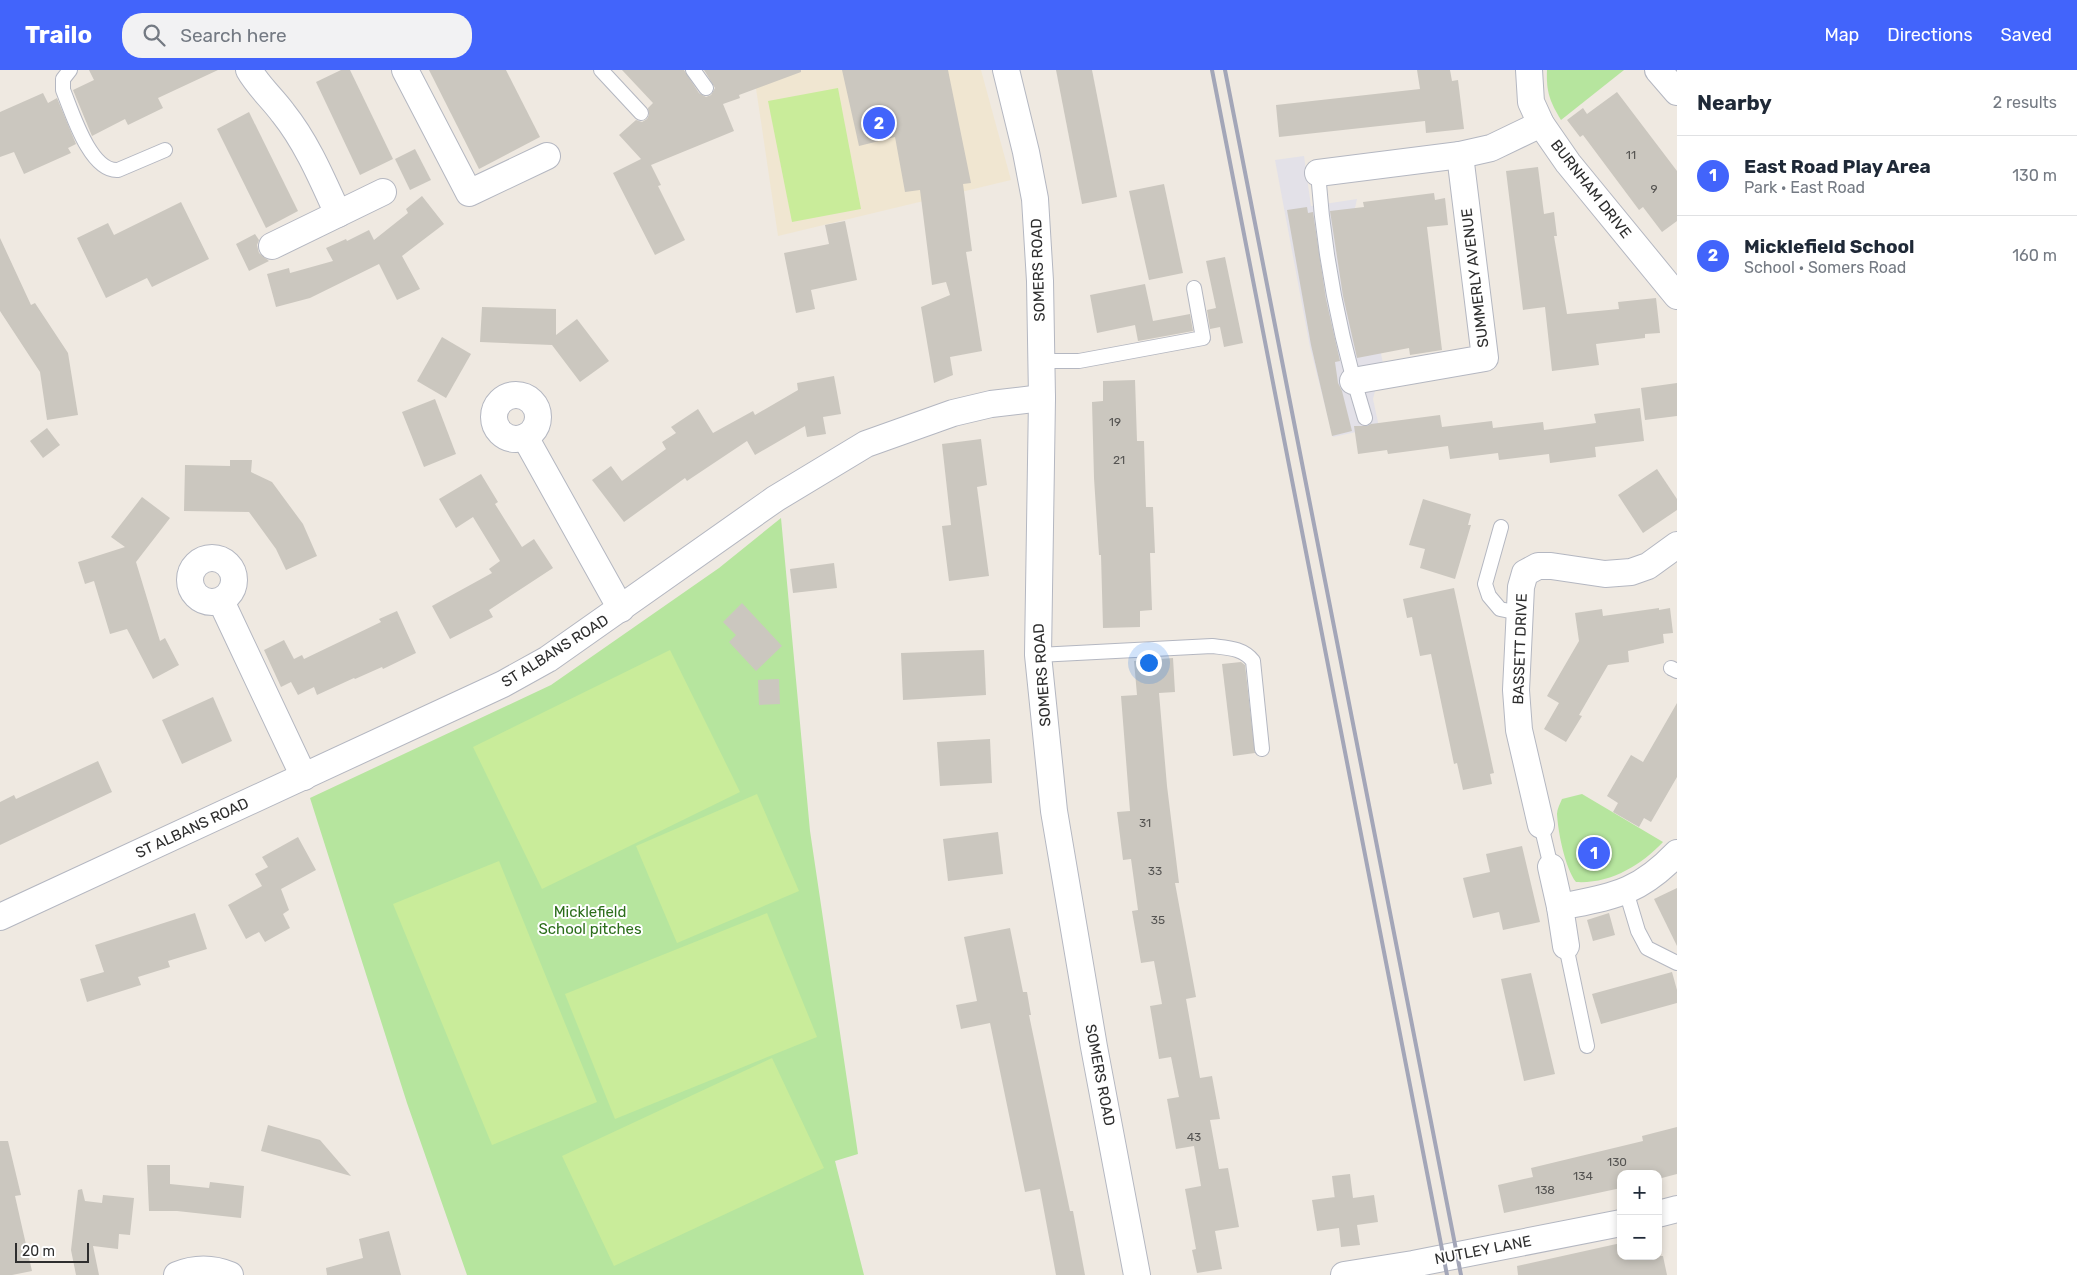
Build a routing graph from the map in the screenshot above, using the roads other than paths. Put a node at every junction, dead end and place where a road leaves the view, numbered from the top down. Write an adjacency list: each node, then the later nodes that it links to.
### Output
1 (70, 70): 13 (lane)
2 (249, 70): 18 (street)
3 (405, 70): 15 (street)
4 (601, 70): 11 (lane)
5 (693, 70): 9 (lane)
6 (1006, 70): 22 (street, SOMERS ROAD)
7 (1530, 70): 12 (street, BURNHAM DRIVE)
8 (1658, 70): 10 (street)
9 (706, 88)
10 (1677, 92)
11 (641, 113)
12 (1541, 124): 14 (street); 21 (street, BURNHAM DRIVE)
13 (165, 150)
14 (1460, 155): 16 (street); 23 (street, SUMMERLY AVENUE)
15 (546, 156)
16 (1318, 173): 23 (lane)
17 (382, 192): 18 (street)
18 (338, 214): 19 (street)
19 (272, 246)
20 (1194, 288): 22 (lane)
21 (1677, 296)
22 (1041, 361): 24 (street, SOMERS ROAD)
23 (1353, 381): 25 (lane)
24 (1042, 398): 30 (street, ST ALBANS ROAD); 32 (street, SOMERS ROAD)
25 (1365, 418)
26 (525, 437): 30 (street)
27 (1501, 527): 31 (lane)
28 (1677, 545): 31 (street, BASSETT DRIVE)
29 (221, 601): 34 (street)
30 (622, 609): 34 (street, ST ALBANS ROAD)
31 (1519, 613): 35 (street, BASSETT DRIVE)
32 (1038, 655): 33 (lane); 47 (street, SOMERS ROAD)
33 (1262, 749)
34 (304, 777): 40 (street, ST ALBANS ROAD)
35 (1541, 825): 37 (lane)
36 (1677, 853): 38 (street)
37 (1551, 866): 39 (street)
38 (1626, 891): 39 (street); 42 (lane)
39 (1560, 907): 41 (street)
40 (0, 916)
41 (1566, 946): 43 (lane)
42 (1677, 963)
43 (1587, 1046)
44 (1617, 1224): 48 (street, NUTLEY LANE)
45 (177, 1275): 46 (street)
46 (230, 1275)
47 (1137, 1275)
48 (1344, 1275)

